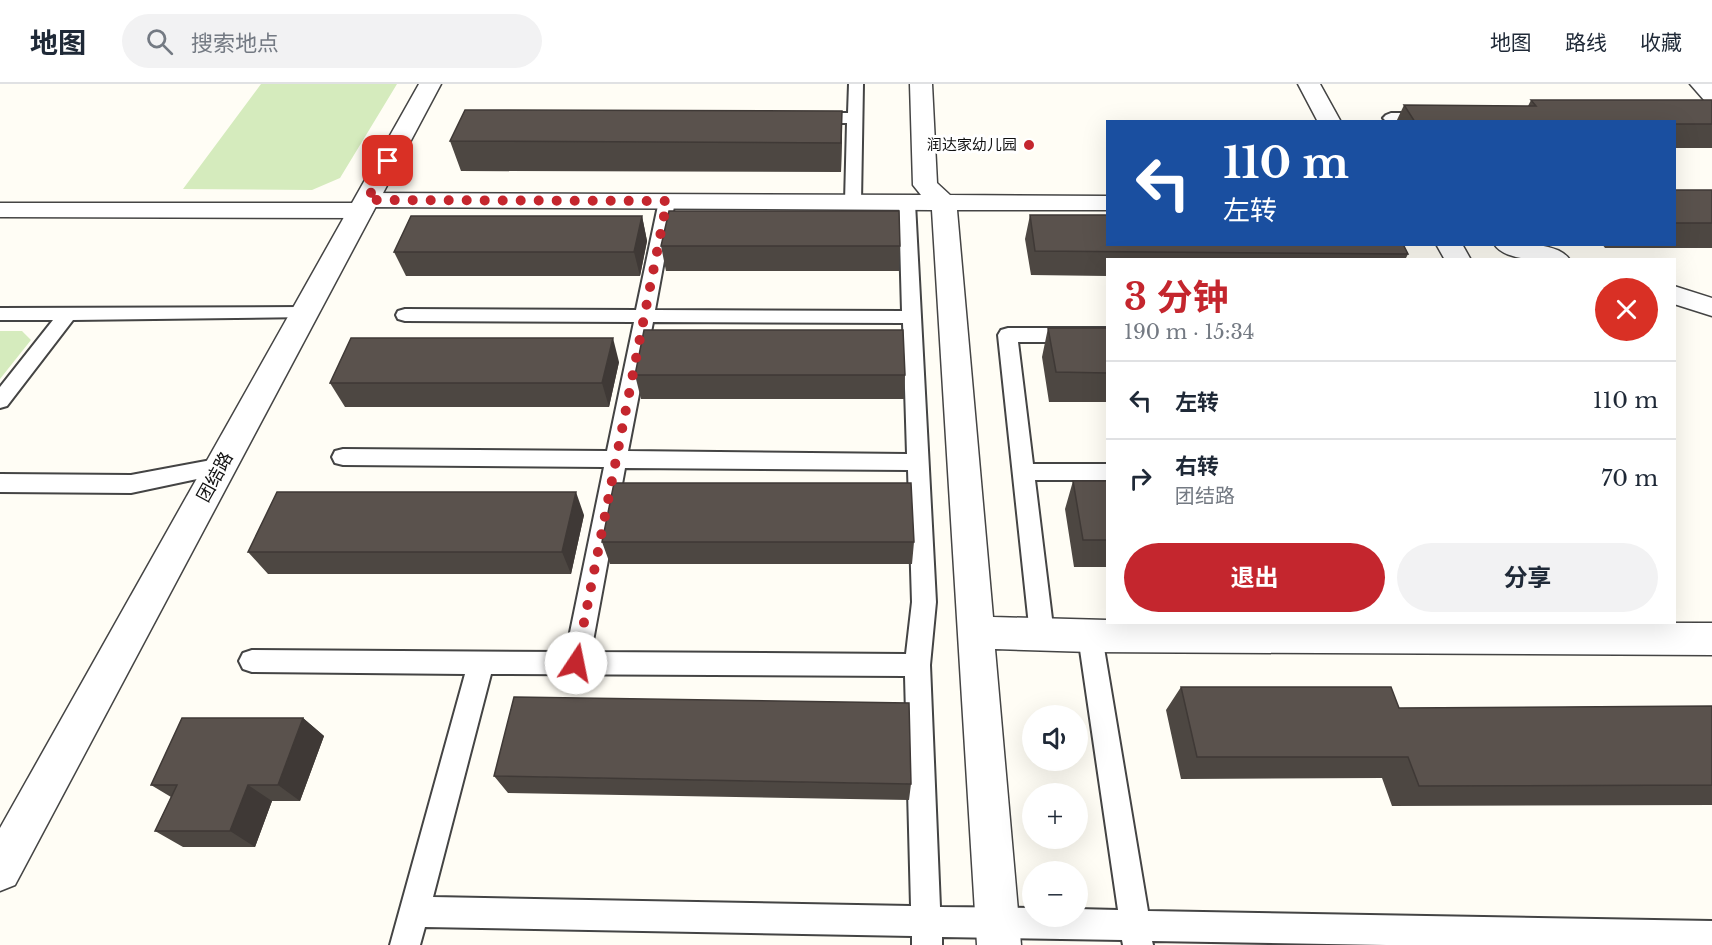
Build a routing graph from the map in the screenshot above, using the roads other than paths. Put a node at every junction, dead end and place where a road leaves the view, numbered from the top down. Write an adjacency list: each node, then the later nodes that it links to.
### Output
1 (430, 84): 17 (street, 团结路)
2 (856, 84): 8 (lane)
3 (921, 84): 15 (street)
4 (1309, 84): 11 (street)
5 (1701, 84): 6 (street)
6 (1712, 95)
7 (796, 118): 8 (lane)
8 (855, 118): 13 (lane)
9 (1391, 118): 10 (lane)
10 (1447, 118)
11 (1329, 120)
12 (667, 201): 13 (street); 17 (street); 27 (lane)
13 (853, 202): 14 (street)
14 (906, 202): 15 (street); 28 (lane)
15 (944, 202): 16 (street); 38 (street)
16 (1106, 203)
17 (364, 205): 18 (street); 24 (street, 团结路)
18 (0, 210)
19 (1513, 246): 20 (street)
20 (1551, 258)
21 (1676, 296): 22 (street)
22 (1712, 307)
23 (0, 314): 25 (lane)
24 (305, 314): 25 (lane); 34 (street, 团结路)
25 (67, 315): 30 (lane)
26 (405, 315): 27 (lane)
27 (645, 316): 28 (lane); 32 (lane)
28 (912, 317): 33 (lane)
29 (1106, 335): 35 (lane)
30 (0, 401)
31 (343, 457): 32 (lane)
32 (616, 460): 33 (lane); 44 (lane)
33 (918, 462): 45 (lane)
34 (222, 466): 37 (lane); 46 (street, 团结路)
35 (1023, 471): 36 (lane); 40 (lane)
36 (1106, 472)
37 (0, 483)
38 (974, 632): 40 (street); 49 (street)
39 (1690, 633): 41 (street)
40 (1042, 635): 41 (street)
41 (1090, 636): 50 (lane)
42 (252, 661): 43 (lane)
43 (482, 663): 44 (lane); 47 (lane)
44 (576, 663): 45 (lane)
45 (917, 665): 48 (lane)
46 (0, 870)
47 (414, 912): 48 (lane); 52 (lane)
48 (926, 933): 49 (lane)
49 (998, 934): 50 (lane)
50 (1136, 935): 51 (lane)
51 (1712, 936)
52 (405, 945)

